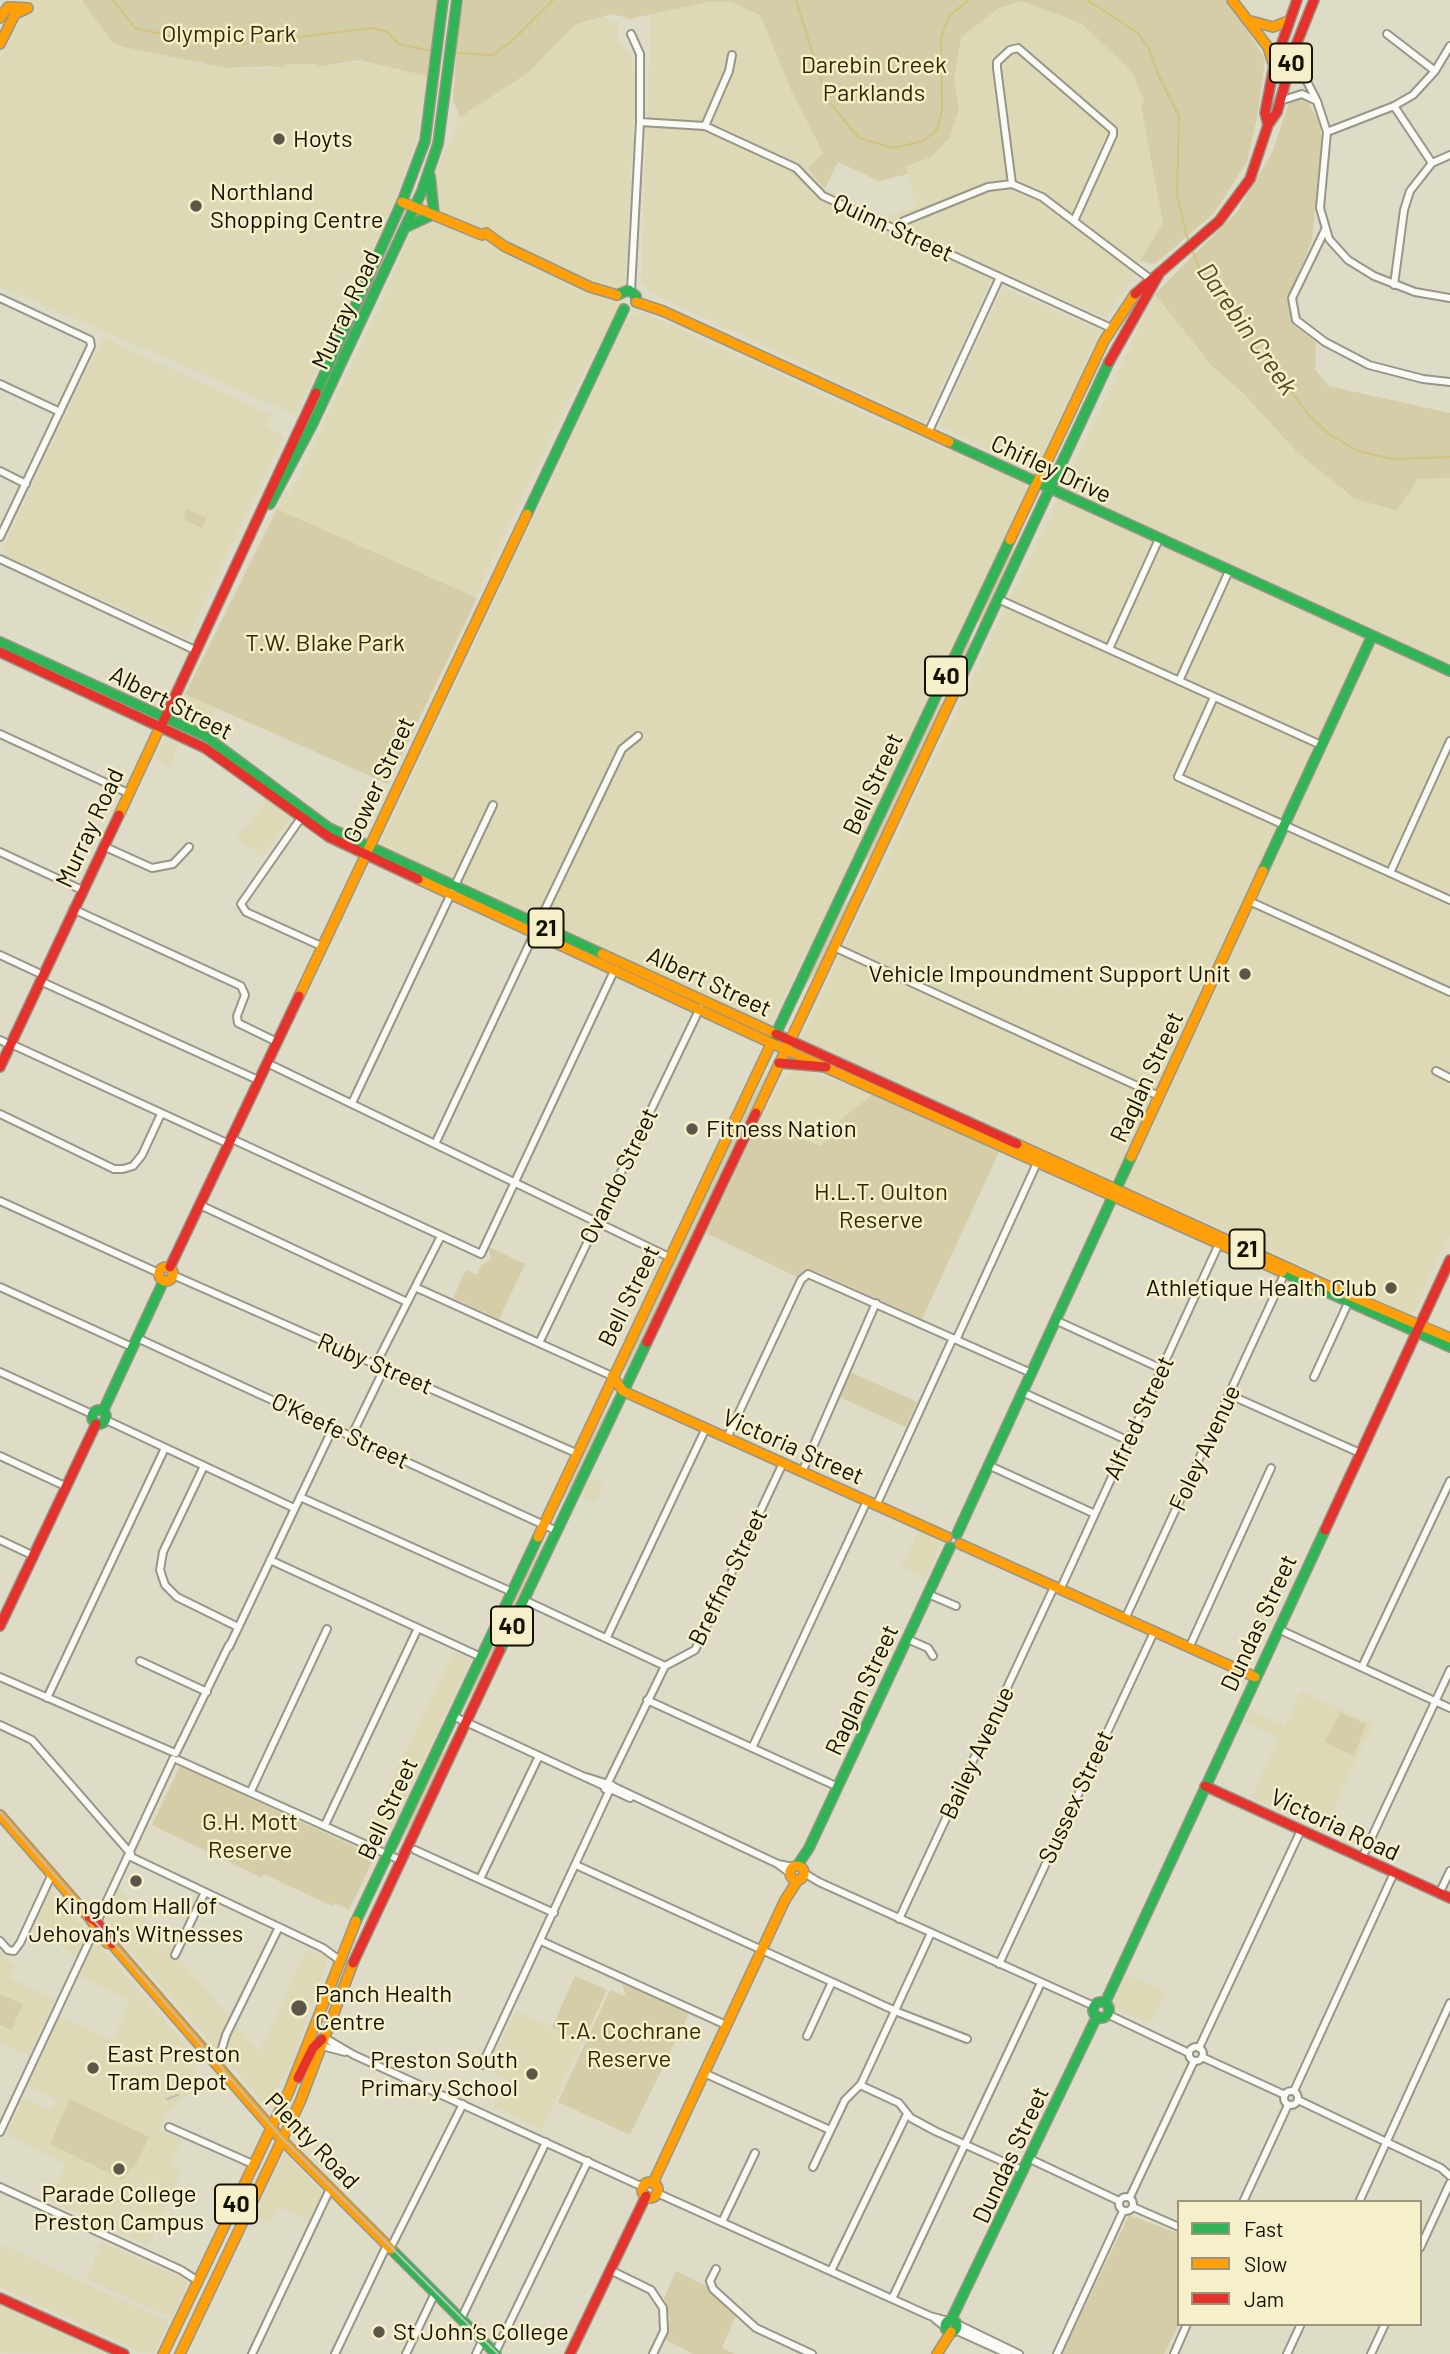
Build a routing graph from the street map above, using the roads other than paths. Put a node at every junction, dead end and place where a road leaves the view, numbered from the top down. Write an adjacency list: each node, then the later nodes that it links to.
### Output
1 (443, 0): 19 (main road, Murray Road)
2 (457, 0): 20 (main road, Murray Road)
3 (1232, 0): 9 (main road)
4 (1297, 0): 10 (main road, Bell Street / 40)
5 (1314, 0): 14 (main road, Bell Street / 40)
6 (7, 4): 7 (main road); 8 (main road); 8 (main road)
7 (0, 16): 8 (street)
8 (11, 21): 13 (main road)
9 (1251, 21): 10 (main road); 17 (main road)
10 (1288, 21): 17 (main road, Bell Street / 40)
11 (631, 34): 24 (street)
12 (1387, 34): 18 (street)
13 (0, 44)
14 (1296, 45): 21 (main road, Bell Street / 40); 22 (street)
15 (1449, 49): 18 (street)
16 (732, 55): 26 (street)
17 (1274, 66): 25 (main road, Bell Street / 40)
18 (1435, 71): 23 (street)
19 (434, 88): 20 (main road); 32 (main road, Murray Road)
20 (446, 89): 29 (main road, Murray Road)
21 (1280, 101): 22 (street); 25 (main road, Bell Street / 40)
22 (1317, 101): 27 (street)
23 (1394, 106): 27 (street); 30 (street)
24 (640, 122): 26 (street, Quinn Street); 43 (street)
25 (1268, 125): 39 (main road, Bell Street / 40)
26 (705, 127): 37 (street, Quinn Street)
27 (1326, 132): 38 (street)
28 (1450, 155): 30 (street)
29 (431, 163): 33 (main road, Murray Road); 34 (main road)
30 (1432, 163): 42 (street)
31 (1012, 184): 35 (street); 35 (street); 37 (street)
32 (402, 202): 33 (main road); 53 (main road, Murray Road)
33 (415, 206): 34 (main road); 36 (main road, Murray Road)
34 (434, 214): 36 (main road); 44 (main road)
35 (1074, 222): 41 (street)
36 (406, 227): 54 (main road, Murray Road)
37 (895, 229): 40 (street, Quinn Street)
38 (1325, 230): 42 (street); 50 (street)
39 (1160, 272): 41 (main road, Bell Street / 40); 59 (main road, Bell Street / 40)
40 (1000, 277): 49 (street, Quinn Street); 55 (street)
41 (1150, 278): 49 (main road, Bell Street / 40)
42 (1394, 285): 46 (street)
43 (631, 290): 44 (main road); 47 (main road)
44 (617, 295): 48 (main road)
45 (0, 298): 52 (street)
46 (1450, 298)
47 (636, 302): 48 (main road); 55 (main road, Chifley Drive)
48 (624, 309): 90 (main road, Gower Street)
49 (1111, 328): 58 (main road, Bell Street / 40)
50 (1450, 382)
51 (0, 384): 52 (street)
52 (60, 411): 57 (street)
53 (301, 419): 54 (main road); 63 (main road, Murray Road)
54 (312, 425): 63 (main road, Murray Road)
55 (928, 433): 58 (main road, Chifley Drive)
56 (0, 471): 57 (street)
57 (26, 484): 60 (street)
58 (1037, 484): 59 (main road, Chifley Drive); 66 (main road, Bell Street / 40)
59 (1049, 489): 61 (main road, Chifley Drive); 65 (main road, Bell Street / 40)
60 (0, 537)
61 (1159, 539): 64 (main road, Chifley Drive); 70 (street)
62 (0, 559): 71 (street)
63 (236, 569): 71 (main road, Murray Road)
64 (1229, 571): 68 (main road, Chifley Drive); 75 (street)
65 (998, 599): 67 (main road, Bell Street / 40); 70 (street)
66 (968, 627): 67 (main road); 76 (main road, Bell Street / 40)
67 (982, 633): 78 (main road, Bell Street / 40)
68 (1372, 636): 73 (main road, Chifley Drive); 83 (main road, Raglan Street)
69 (0, 642): 74 (main road, Albert Street / 21)
70 (1109, 649): 75 (street)
71 (197, 651): 79 (main road, Murray Road)
72 (0, 652): 74 (main road, Albert Street / 21)
73 (1450, 671)
74 (66, 677): 79 (main road, Albert Street / 21)
75 (1179, 681): 77 (street)
76 (937, 695): 78 (main road); 92 (main road, Bell Street / 40)
77 (1214, 697): 83 (street); 87 (street)
78 (950, 701): 94 (main road, Bell Street / 40)
79 (163, 722): 84 (main road, Murray Road); 86 (main road, Albert Street / 21)
80 (0, 734): 84 (street)
81 (638, 736): 100 (street)
82 (1450, 741): 93 (street)
83 (1321, 745): 87 (main road, Raglan Street)
84 (128, 793): 88 (main road, Murray Road)
85 (493, 805): 96 (street)
86 (304, 814): 90 (main road, Albert Street / 21); 101 (street)
87 (1284, 825): 93 (street); 98 (main road, Raglan Street)
88 (103, 846): 89 (street); 95 (main road, Murray Road)
89 (189, 847)
90 (368, 850): 96 (main road, Albert Street / 21); 101 (main road, Gower Street)
91 (0, 852): 95 (street)
92 (855, 868): 94 (main road); 109 (main road, Bell Street / 40)
93 (1390, 873): 97 (street)
94 (869, 874): 102 (main road, Bell Street / 40)
95 (82, 890): 99 (main road, Murray Road)
96 (454, 890): 100 (main road, Albert Street / 21); 124 (street)
97 (1450, 900)
98 (1249, 901): 106 (street); 123 (main road, Raglan Street)
99 (74, 909): 105 (main road, Murray Road); 112 (street)
100 (537, 928): 104 (main road, Albert Street / 21); 129 (street)
101 (321, 946): 112 (main road, Gower Street)
102 (834, 947): 111 (main road, Bell Street / 40); 123 (street)
103 (0, 955): 105 (street)
104 (617, 965): 107 (main road, Albert Street / 21); 108 (main road, Albert Street / 21); 134 (street)
105 (42, 978): 113 (main road, Murray Road); 122 (street)
106 (1450, 992)
107 (700, 1008): 108 (main road, Albert Street / 21); 138 (street, Ovando Street)
108 (715, 1011): 109 (main road, Albert Street / 21)
109 (774, 1039): 111 (main road, Albert Street / 21); 114 (main road, Albert Street / 21); 128 (main road, Bell Street / 40)
110 (0, 1040): 113 (street)
111 (790, 1040): 114 (main road, Bell Street / 40); 120 (main road, Albert Street / 21)
112 (277, 1042): 115 (main road, Gower Street)
113 (11, 1044): 117 (main road, Murray Road); 126 (street)
114 (786, 1050): 116 (main road, Bell Street / 40); 118 (main road, Albert Street / 21)
115 (267, 1063): 122 (main road, Gower Street); 124 (street)
116 (779, 1063): 118 (main road); 127 (main road, Bell Street / 40)
117 (0, 1067)
118 (826, 1067): 120 (main road, Albert Street / 21)
119 (1436, 1071): 121 (street)
120 (847, 1072): 131 (main road, Albert Street / 21)
121 (1450, 1078)
122 (258, 1080): 130 (main road, Gower Street)
123 (1159, 1096): 135 (main road, Raglan Street)
124 (352, 1103): 129 (street)
125 (0, 1114): 126 (street)
126 (161, 1114): 130 (street)
127 (755, 1115): 128 (main road); 166 (main road, Bell Street / 40)
128 (731, 1128): 141 (main road, Bell Street / 40)
129 (436, 1141): 134 (street)
130 (230, 1142): 137 (main road, Gower Street); 139 (street)
131 (1013, 1148): 132 (main road, Albert Street / 21); 133 (main road, Albert Street / 21)
132 (1037, 1163): 133 (main road, Albert Street / 21); 155 (street)
133 (1058, 1168): 135 (main road, Albert Street / 21)
134 (515, 1182): 138 (street); 139 (street)
135 (1114, 1193): 140 (main road, Albert Street / 21); 148 (main road, Albert Street / 21); 151 (main road, Raglan Street)
136 (0, 1201): 145 (street)
137 (200, 1205): 143 (main road, Gower Street); 149 (street)
138 (597, 1222): 141 (street); 156 (street, Ovando Street)
139 (440, 1236): 147 (street)
140 (1218, 1246): 144 (main road, Albert Street / 21); 161 (street, Alfred Street)
141 (669, 1257): 164 (main road, Bell Street / 40)
142 (1450, 1260): 152 (main road, Dundas Street)
143 (172, 1271): 145 (main road); 159 (street, Ruby Street)
144 (1284, 1275): 148 (main road, Albert Street / 21); 168 (street, Foley Avenue)
145 (161, 1276): 153 (main road)
146 (0, 1287): 158 (street)
147 (416, 1288): 149 (street); 156 (street)
148 (1350, 1300): 152 (main road, Albert Street / 21); 165 (street)
149 (405, 1301): 159 (street)
150 (876, 1303): 155 (street); 174 (street); 184 (street)
151 (1055, 1320): 161 (street); 163 (main road, Raglan Street)
152 (1417, 1330): 154 (main road, 21); 157 (main road, 21); 178 (main road, Dundas Street)
153 (137, 1338): 158 (main road); 171 (street, O'Keefe Street)
154 (1450, 1338)
155 (954, 1339): 163 (street); 188 (street)
156 (539, 1343): 164 (street)
157 (1450, 1347)
158 (132, 1348): 169 (main road)
159 (374, 1366): 160 (street, Ruby Street)
160 (385, 1367): 173 (street); 177 (street, Ruby Street)
161 (1162, 1369): 175 (street, Alfred Street)
162 (0, 1372): 170 (street)
163 (1031, 1373): 167 (main road, Raglan Street)
164 (612, 1376): 166 (main road); 177 (main road, Bell Street / 40)
165 (1314, 1377)
166 (623, 1391): 172 (main road, Victoria Street); 192 (main road, Bell Street / 40)
167 (1022, 1392): 175 (street); 181 (main road, Raglan Street)
168 (1230, 1395): 178 (street); 202 (street, Foley Avenue)
169 (104, 1415): 170 (main road); 176 (street)
170 (94, 1419): 186 (main road)
171 (333, 1428): 173 (street, O'Keefe Street); 187 (street)
172 (706, 1428): 174 (main road, Victoria Street); 209 (street)
173 (351, 1437): 191 (street, O'Keefe Street)
174 (727, 1438): 180 (main road, Victoria Street)
175 (1129, 1441): 190 (street, Alfred Street)
176 (165, 1448): 182 (street); 221 (street)
177 (576, 1453): 191 (main road, Bell Street / 40)
178 (1360, 1453): 207 (main road, Dundas Street)
179 (0, 1456): 186 (street)
180 (783, 1463): 184 (main road, Victoria Street); 215 (street, Breffna Street)
181 (988, 1465): 190 (street); 194 (main road, Raglan Street)
182 (204, 1466): 189 (street); 204 (street)
183 (1272, 1468): 211 (street)
184 (802, 1472): 188 (main road, Victoria Street)
185 (1450, 1481): 216 (street)
186 (67, 1487): 195 (main road)
187 (300, 1497): 189 (street); 198 (street)
188 (872, 1504): 194 (main road, Victoria Street); 228 (street)
189 (295, 1508): 196 (street)
190 (1095, 1514): 197 (street, Alfred Street)
191 (543, 1525): 192 (street, O'Keefe Street); 198 (main road, Bell Street / 40)
192 (557, 1531): 200 (main road, Bell Street / 40)
193 (0, 1541): 195 (street)
194 (954, 1541): 197 (main road, Victoria Street); 199 (main road, Raglan Street)
195 (34, 1556): 203 (main road)
196 (270, 1560): 204 (street); 205 (street)
197 (1057, 1588): 202 (main road, Victoria Street); 253 (street, Bailey Avenue)
198 (512, 1592): 213 (main road, Bell Street / 40)
199 (928, 1594): 201 (street); 210 (main road, Raglan Street)
200 (524, 1600): 209 (street); 226 (main road, Bell Street / 40)
201 (956, 1606)
202 (1125, 1619): 208 (main road, Victoria Street)
203 (0, 1626)
204 (236, 1626): 220 (street)
205 (418, 1628): 213 (street); 236 (street)
206 (327, 1629): 234 (street)
207 (1278, 1629): 216 (street); 219 (main road, Dundas Street)
208 (1154, 1632): 211 (main road, Victoria Street); 262 (street, Sussex Street)
209 (607, 1637): 215 (street)
210 (907, 1639): 212 (street); 232 (main road, Raglan Street)
211 (1189, 1648): 219 (main road, Victoria Street)
212 (933, 1656)
213 (481, 1657): 225 (main road, Bell Street / 40)
214 (140, 1661): 220 (street)
215 (665, 1666): 222 (street, Breffna Street)
216 (1362, 1667): 223 (street)
217 (1450, 1670): 223 (street)
218 (0, 1677): 221 (street)
219 (1255, 1677): 231 (main road, Dundas Street)
220 (207, 1692): 230 (street)
221 (47, 1698): 230 (street)
222 (647, 1700): 228 (street); 233 (street, Breffna Street)
223 (1435, 1701): 224 (street); 241 (street)
224 (1450, 1708)
225 (453, 1716): 226 (street); 239 (main road, Bell Street / 40)
226 (466, 1722): 229 (street); 242 (main road, Bell Street / 40)
227 (0, 1725): 240 (street)
228 (752, 1748): 232 (street)
229 (539, 1756): 233 (street); 248 (street)
230 (177, 1757): 234 (street); 240 (street)
231 (1205, 1786): 237 (main road, Victoria Road); 265 (main road, Dundas Street)
232 (838, 1787): 245 (main road, Raglan Street)
233 (610, 1788): 243 (street, Breffna Street); 245 (street)
234 (251, 1791): 236 (street)
235 (0, 1815): 247 (main road, Plenty Road)
236 (325, 1825): 239 (street)
237 (1301, 1830): 241 (main road, Victoria Road); 276 (street)
238 (415, 1850): 248 (street)
239 (388, 1854): 242 (street); 261 (main road, Bell Street / 40)
240 (130, 1855): 249 (street); 254 (street)
241 (1362, 1858): 246 (main road, Victoria Road)
242 (400, 1860): 275 (main road, Bell Street / 40)
243 (576, 1866): 252 (street, Breffna Street); 259 (street)
244 (1450, 1871): 250 (street)
245 (797, 1873): 253 (street); 259 (main road, Raglan Street)
246 (1394, 1873): 250 (main road, Victoria Road); 286 (street)
247 (52, 1874): 254 (main road, Plenty Road); 257 (street)
248 (480, 1879): 252 (street)
249 (205, 1892): 255 (street); 260 (street)
250 (1439, 1894): 251 (main road, Victoria Road)
251 (1450, 1898)
252 (554, 1913): 258 (street, Breffna Street)
253 (899, 1919): 256 (street)
254 (93, 1923): 277 (main road, Plenty Road); 295 (street)
255 (279, 1927): 261 (street); 272 (street)
256 (931, 1933): 262 (street); 268 (street)
257 (0, 1941)
258 (541, 1941): 271 (street); 282 (street, Breffna Street)
259 (761, 1950): 263 (street); 271 (main road, Raglan Street)
260 (175, 1955)
261 (340, 1955): 270 (main road, Bell Street / 40)
262 (999, 1964): 264 (street)
263 (832, 1982): 268 (street); 273 (street)
264 (1041, 1983): 267 (street); 299 (street)
265 (1105, 2003): 267 (main road); 269 (main road)
266 (1450, 2003): 298 (street)
267 (1094, 2006): 269 (main road)
268 (894, 2011): 274 (street); 285 (street)
269 (1102, 2015): 278 (street); 301 (main road, Dundas Street)
270 (314, 2022): 275 (main road); 284 (main road, Bell Street / 40)
271 (726, 2025): 283 (main road, Raglan Street)
272 (226, 2035): 277 (street); 281 (street)
273 (807, 2036)
274 (967, 2039)
275 (322, 2042): 284 (main road); 289 (street); 296 (main road, Bell Street / 40)
276 (1199, 2048): 278 (street); 279 (street)
277 (205, 2051): 281 (main road, Plenty Road)
278 (1189, 2053): 280 (street)
279 (1202, 2057): 280 (street); 287 (street)
280 (1194, 2061): 317 (street)
281 (217, 2065): 293 (main road, Plenty Road)
282 (482, 2065)
283 (704, 2073): 294 (street); 309 (main road, Raglan Street)
284 (291, 2084): 293 (main road, Bell Street / 40)
285 (860, 2085): 291 (street); 294 (street)
286 (1294, 2091): 287 (street); 288 (street)
287 (1284, 2095): 290 (street)
288 (1298, 2100): 290 (street); 298 (street)
289 (463, 2104): 297 (street); 326 (street)
290 (1288, 2105): 318 (street)
291 (908, 2114): 299 (street); 329 (street)
292 (169, 2127): 303 (street)
293 (272, 2129): 296 (main road, Plenty Road); 303 (main road, Bell Street / 40)
294 (830, 2130): 304 (street)
295 (0, 2132)
296 (282, 2140): 313 (main road, Plenty Road); 342 (main road, Bell Street / 40)
297 (546, 2142): 302 (street); 334 (street)
298 (1387, 2143): 305 (street); 319 (street)
299 (964, 2144): 307 (street); 333 (street)
300 (755, 2153): 323 (street)
301 (1030, 2159): 307 (main road, Dundas Street); 320 (street)
302 (587, 2161): 311 (street); 347 (street)
303 (255, 2165): 330 (main road, Bell Street / 40)
304 (813, 2166)
305 (1441, 2168): 306 (street); 308 (street)
306 (1450, 2170)
307 (1024, 2171): 335 (main road, Dundas Street)
308 (1450, 2176)
309 (653, 2183): 311 (main road); 314 (main road)
310 (1450, 2183): 315 (street)
311 (643, 2186): 316 (main road)
312 (0, 2187): 330 (street)
313 (330, 2189): 326 (main road, Plenty Road); 343 (street)
314 (657, 2193): 316 (main road); 323 (street)
315 (1447, 2195): 325 (street)
316 (646, 2196): 328 (main road)
317 (1130, 2197): 320 (street); 321 (street)
318 (1243, 2200)
319 (1360, 2200)
320 (1119, 2201): 322 (street)
321 (1133, 2207): 322 (street); 324 (street)
322 (1123, 2211): 354 (street)
323 (722, 2222): 329 (street)
324 (1177, 2226)
325 (1422, 2244)
326 (389, 2247): 331 (main road, Plenty Road); 344 (street)
327 (716, 2269): 350 (street)
328 (610, 2270): 348 (main road); 349 (street)
329 (831, 2271): 333 (street)
330 (200, 2277): 341 (main road, Bell Street / 40)
331 (435, 2293): 334 (main road, Plenty Road); 345 (street)
332 (0, 2296): 340 (main road)
333 (892, 2299): 335 (street)
334 (461, 2319): 339 (main road, Plenty Road)
335 (951, 2326): 351 (main road, Dundas Street); 352 (street); 353 (street)
336 (1186, 2326): 355 (street)
337 (1300, 2326): 356 (street)
338 (1384, 2326): 357 (street)
339 (482, 2341): 346 (street); 347 (main road, Plenty Road)
340 (122, 2353)
341 (163, 2354)
342 (180, 2354)
343 (252, 2354)
344 (335, 2354)
345 (406, 2354)
346 (476, 2354)
347 (496, 2354)
348 (570, 2354)
349 (653, 2354)
350 (812, 2354)
351 (937, 2354)
352 (1008, 2354)
353 (1019, 2354)
354 (1057, 2354)
355 (1174, 2354)
356 (1287, 2354)
357 (1371, 2354)

